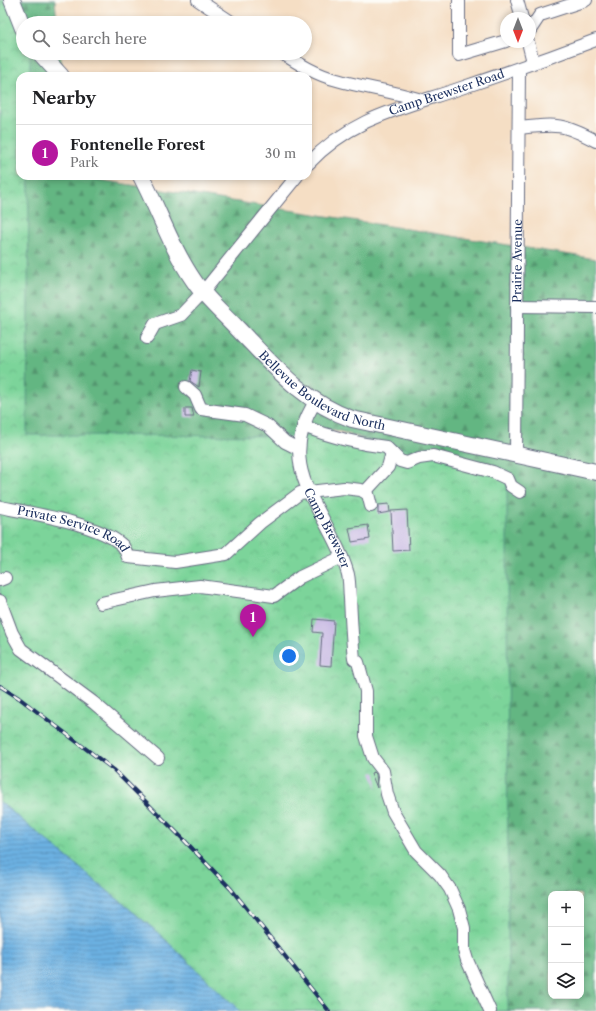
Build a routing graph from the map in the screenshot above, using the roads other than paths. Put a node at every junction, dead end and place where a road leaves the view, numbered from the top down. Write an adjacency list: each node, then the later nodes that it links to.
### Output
1 (12, 0): 7 (main road)
2 (198, 0): 8 (street)
3 (459, 0): 11 (street)
4 (517, 0): 6 (street)
5 (586, 0): 9 (street)
6 (520, 12)
7 (18, 16)
8 (222, 16)
9 (536, 21)
10 (596, 40): 15 (street, Camp Brewster Road)
11 (500, 43)
12 (530, 48): 15 (street)
13 (46, 60): 17 (main road)
14 (295, 60): 18 (street)
15 (533, 62): 16 (street, Camp Brewster Road)
16 (519, 69): 18 (street, Camp Brewster Road); 19 (street, Prairie Avenue)
17 (57, 72)
18 (421, 100): 21 (street, Camp Brewster Road)
19 (519, 128): 20 (street); 25 (street, Prairie Avenue)
20 (596, 141)
21 (312, 160)
22 (143, 180): 24 (main road, Bellevue Boulevard North)
23 (294, 180): 24 (street)
24 (203, 292): 27 (street); 29 (main road, Bellevue Boulevard North)
25 (517, 306): 26 (street); 33 (street, Prairie Avenue)
26 (596, 307)
27 (147, 338)
28 (186, 387): 31 (street)
29 (315, 402): 30 (street, Camp Brewster); 33 (main road, Bellevue Boulevard North)
30 (303, 426): 31 (street, Camp Brewster); 32 (street)
31 (299, 449): 37 (street, Camp Brewster)
32 (392, 453): 35 (street); 36 (street)
33 (516, 454): 34 (main road, Bellevue Boulevard North)
34 (596, 472)
35 (365, 492): 37 (street); 38 (street)
36 (520, 492)
37 (309, 493): 39 (street, Private Service Road); 40 (street, Camp Brewster)
38 (371, 506)
39 (0, 507)
40 (342, 557): 42 (street); 45 (street, Camp Brewster)
41 (0, 601): 43 (street)
42 (101, 603)
43 (2, 614): 44 (street)
44 (158, 758)
45 (490, 1011)

